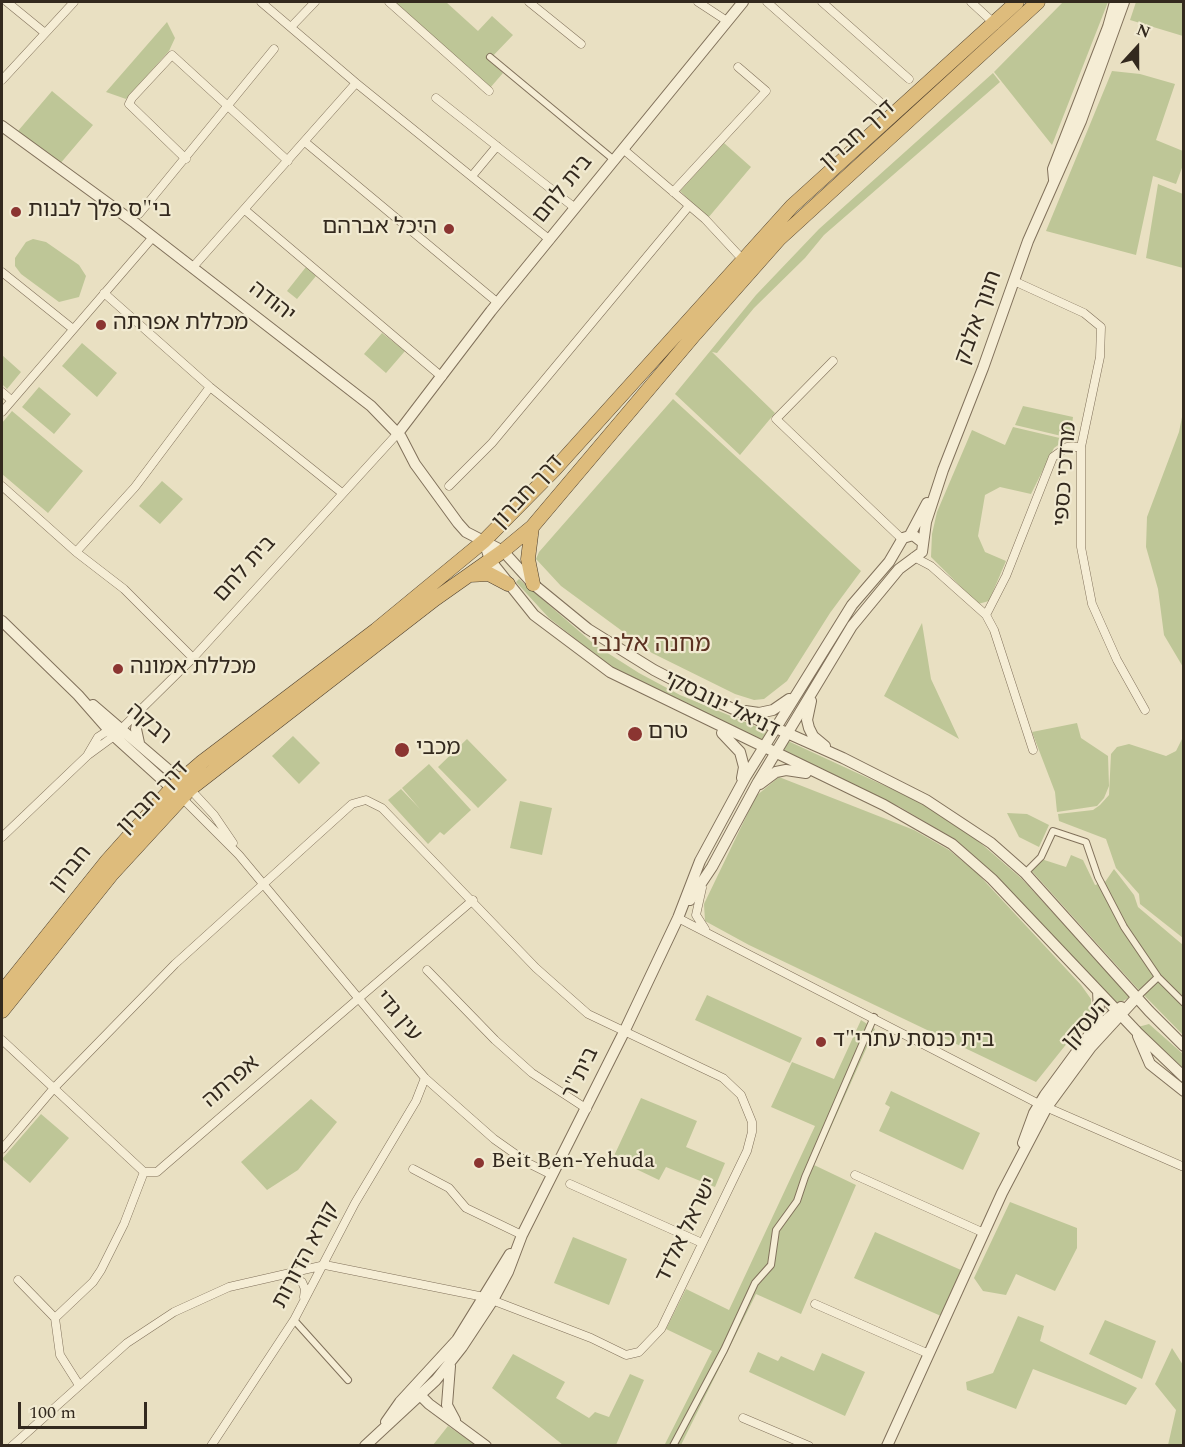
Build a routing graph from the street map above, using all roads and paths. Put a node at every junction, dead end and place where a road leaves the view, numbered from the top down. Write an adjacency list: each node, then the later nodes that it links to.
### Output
1 (7, 2): 19 (street)
2 (74, 2): 19 (street)
3 (261, 2): 18 (street)
4 (315, 2): 18 (street)
5 (389, 2): 28 (street)
6 (530, 2): 21 (street)
7 (698, 2): 16 (street)
8 (742, 2): 16 (street, בית לחם)
9 (767, 2): 30 (street)
10 (822, 2): 25 (street)
11 (971, 2): 17 (street)
12 (1017, 2): 17 (highway)
13 (1038, 2): 20 (highway, דרך חברון)
14 (1114, 2): 40 (street, חנוך אלבק)
15 (1124, 2): 40 (street, חנוך אלבק)
16 (727, 21): 35 (street, בית לחם)
17 (994, 23): 20 (street); 48 (highway, דרך חברון)
18 (291, 27): 27 (street)
19 (45, 33): 26 (street)
20 (1005, 34): 48 (highway, דרך חברון)
21 (581, 44)
22 (274, 49): 31 (street)
23 (490, 57): 37 (street)
24 (738, 67): 41 (street)
25 (909, 79)
26 (2, 80)
27 (356, 83): 33 (street); 39 (street)
28 (489, 91)
29 (436, 98): 34 (street)
30 (880, 102)
31 (229, 107): 36 (street); 36 (street); 38 (street)
32 (2, 126): 46 (street, יהודה)
33 (305, 142): 38 (street); 53 (street)
34 (497, 146): 39 (street); 43 (street)
35 (623, 149): 37 (street, בית לחם); 41 (street)
36 (186, 159): 45 (street)
37 (614, 160): 43 (street, בית לחם)
38 (288, 161): 44 (street)
39 (472, 176): 47 (street)
40 (1054, 180): 51 (street, חנוך אלבק)
41 (674, 192): 42 (street)
42 (689, 206): 48 (street); 67 (street)
43 (575, 208): 47 (street, בית לחם)
44 (245, 210): 49 (street); 56 (street)
45 (139, 214)
46 (153, 237): 49 (street, יהודה); 52 (street)
47 (549, 240): 53 (street, בית לחם)
48 (748, 262): 69 (highway, דרך חברון); 71 (highway, דרך חברון)
49 (193, 267): 62 (street, יהודה)
50 (2, 272): 54 (street)
51 (1014, 281): 64 (street, מרדכי כספי); 65 (street, חנוך אלבק)
52 (104, 293): 54 (street); 57 (street)
53 (498, 303): 56 (street, בית לחם)
54 (73, 329): 59 (street)
55 (833, 361): 70 (street)
56 (442, 376): 60 (street, בית לחם)
57 (210, 387): 68 (street); 73 (street)
58 (2, 392): 59 (street)
59 (11, 400): 61 (street)
60 (418, 405): 62 (street, בית לחם); 63 (street, בית לחם)
61 (2, 412)
62 (387, 422): 63 (street, יהודה)
63 (398, 433): 68 (street, בית לחם); 71 (street, יהודה)
64 (1081, 447): 79 (street); 85 (street, מרדכי כספי)
65 (943, 470): 70 (street, חנוך אלבק); 74 (street, חנוך אלבק)
66 (2, 486): 73 (street)
67 (450, 486)
68 (342, 493): 81 (street, בית לחם)
69 (532, 527): 72 (highway, דרך חברון); 78 (highway)
70 (904, 539): 74 (street); 74 (street); 82 (street, חנוך אלבק)
71 (484, 541): 72 (street, דניאל ינובסקי); 75 (street, דניאל ינובסקי); 98 (highway, דרך חברון)
72 (503, 551): 75 (highway, דרך חברון); 78 (street, דניאל ינובסקי)
73 (76, 552): 81 (street)
74 (917, 552): 79 (street); 83 (street, חנוך אלבק)
75 (490, 560): 76 (highway, דרך חברון); 77 (street, דניאל ינובסקי)
76 (470, 574): 77 (highway); 98 (highway, דרך חברון)
77 (508, 584): 87 (street, דניאל ינובסקי)
78 (533, 584): 84 (street, דניאל ינובסקי)
79 (986, 615): 93 (street)
80 (2, 621): 89 (street, רבקה)
81 (193, 658): 86 (street, בית לחם)
82 (807, 675): 84 (street); 88 (street, חנוך אלבק)
83 (815, 686): 90 (street, חנוך אלבק); 95 (street)
84 (734, 710): 88 (street, דניאל ינובסקי)
85 (1145, 710)
86 (139, 712): 89 (street, בית לחם); 91 (street)
87 (711, 723): 92 (street, דניאל ינובסקי); 97 (street)
88 (774, 728): 90 (street, דניאל ינובסקי); 92 (street, חנוך אלבק)
89 (115, 731): 91 (street, רבקה); 98 (street, רבקה); 100 (street, בית לחם)
90 (787, 734): 94 (street, חנוך אלבק); 95 (street, דניאל ינובסקי)
91 (139, 743): 98 (street, רבקה)
92 (762, 748): 94 (street, דניאל ינובסקי); 97 (street, בית"ר)
93 (1033, 750)
94 (774, 754): 96 (street, דניאל ינובסקי); 99 (street, בית"ר)
95 (843, 758): 102 (street, דניאל ינובסקי)
96 (828, 778): 99 (street); 110 (street, דניאל ינובסקי)
97 (740, 787): 106 (street, בית"ר)
98 (181, 788): 101 (street, עין גדי); 101 (street, עין גדי); 111 (highway, חברון); 115 (highway, דרך חברון)
99 (752, 793): 103 (street, בית"ר)
100 (2, 837)
101 (239, 855): 104 (street, עין גדי)
102 (1025, 873): 109 (street); 112 (street, דניאל ינובסקי)
103 (707, 875): 106 (street, בית"ר); 107 (street, בית"ר)
104 (264, 886): 105 (street, ישראל אלדד); 113 (street, עין גדי); 125 (street)
105 (473, 900): 113 (street, אפרתה); 119 (street, ישראל אלדד)
106 (678, 918): 107 (street); 119 (street, בית"ר)
107 (722, 939): 117 (street)
108 (427, 970): 128 (street)
109 (1158, 977): 112 (street); 114 (street)
110 (1098, 991): 116 (street, דניאל ינובסקי); 118 (street)
111 (2, 992)
112 (1136, 998): 116 (street, העסקן); 122 (street, דניאל ינובסקי)
113 (358, 999): 124 (street, עין גדי); 132 (street, אפרתה)
114 (1184, 1003)
115 (2, 1011)
116 (1119, 1013): 118 (street, העסקן); 120 (street, דניאל ינובסקי); 127 (street, העסקן)
117 (874, 1017): 127 (street); 158 (street)
118 (1094, 1029): 127 (street, העסקן)
119 (624, 1032): 128 (street, בית"ר); 138 (street, ישראל אלדד)
120 (1137, 1032): 123 (street, דניאל ינובסקי); 126 (street)
121 (2, 1040): 125 (street)
122 (1184, 1046)
123 (1184, 1077)
124 (425, 1078): 133 (street, עין גדי); 139 (street, קורא הדורות)
125 (54, 1088): 129 (street); 132 (street)
126 (1184, 1091)
127 (1043, 1106): 130 (street); 136 (street, העסקן)
128 (587, 1109): 133 (street, בית"ר)
129 (2, 1149)
130 (1184, 1167)
131 (412, 1169): 137 (street)
132 (144, 1172): 145 (street)
133 (552, 1175): 137 (street, בית"ר)
134 (855, 1175): 136 (street)
135 (570, 1184): 138 (street)
136 (984, 1233): 147 (street, העסקן)
137 (520, 1240): 142 (street, בית"ר)
138 (702, 1243): 142 (street, ישראל אלדד)
139 (325, 1265): 140 (street); 142 (street); 144 (street, קורא הדורות)
140 (270, 1276): 144 (street); 150 (street)
141 (18, 1280): 145 (street)
142 (489, 1299): 148 (street, בית"ר); 151 (street, בית"ר)
143 (815, 1304): 147 (street)
144 (302, 1306): 146 (street, קורא הדורות)
145 (55, 1318): 150 (street)
146 (294, 1320): 149 (street); 155 (street, קורא הדורות)
147 (929, 1354): 160 (street, העסקן)
148 (452, 1362): 151 (street, בית"ר); 153 (street)
149 (348, 1380)
150 (79, 1386): 154 (street)
151 (420, 1392): 153 (street); 156 (street, בית"ר)
152 (743, 1418): 159 (street)
153 (461, 1427): 157 (street)
154 (12, 1446)
155 (211, 1446)
156 (365, 1446)
157 (486, 1446)
158 (673, 1446)
159 (809, 1446)
160 (887, 1446)

